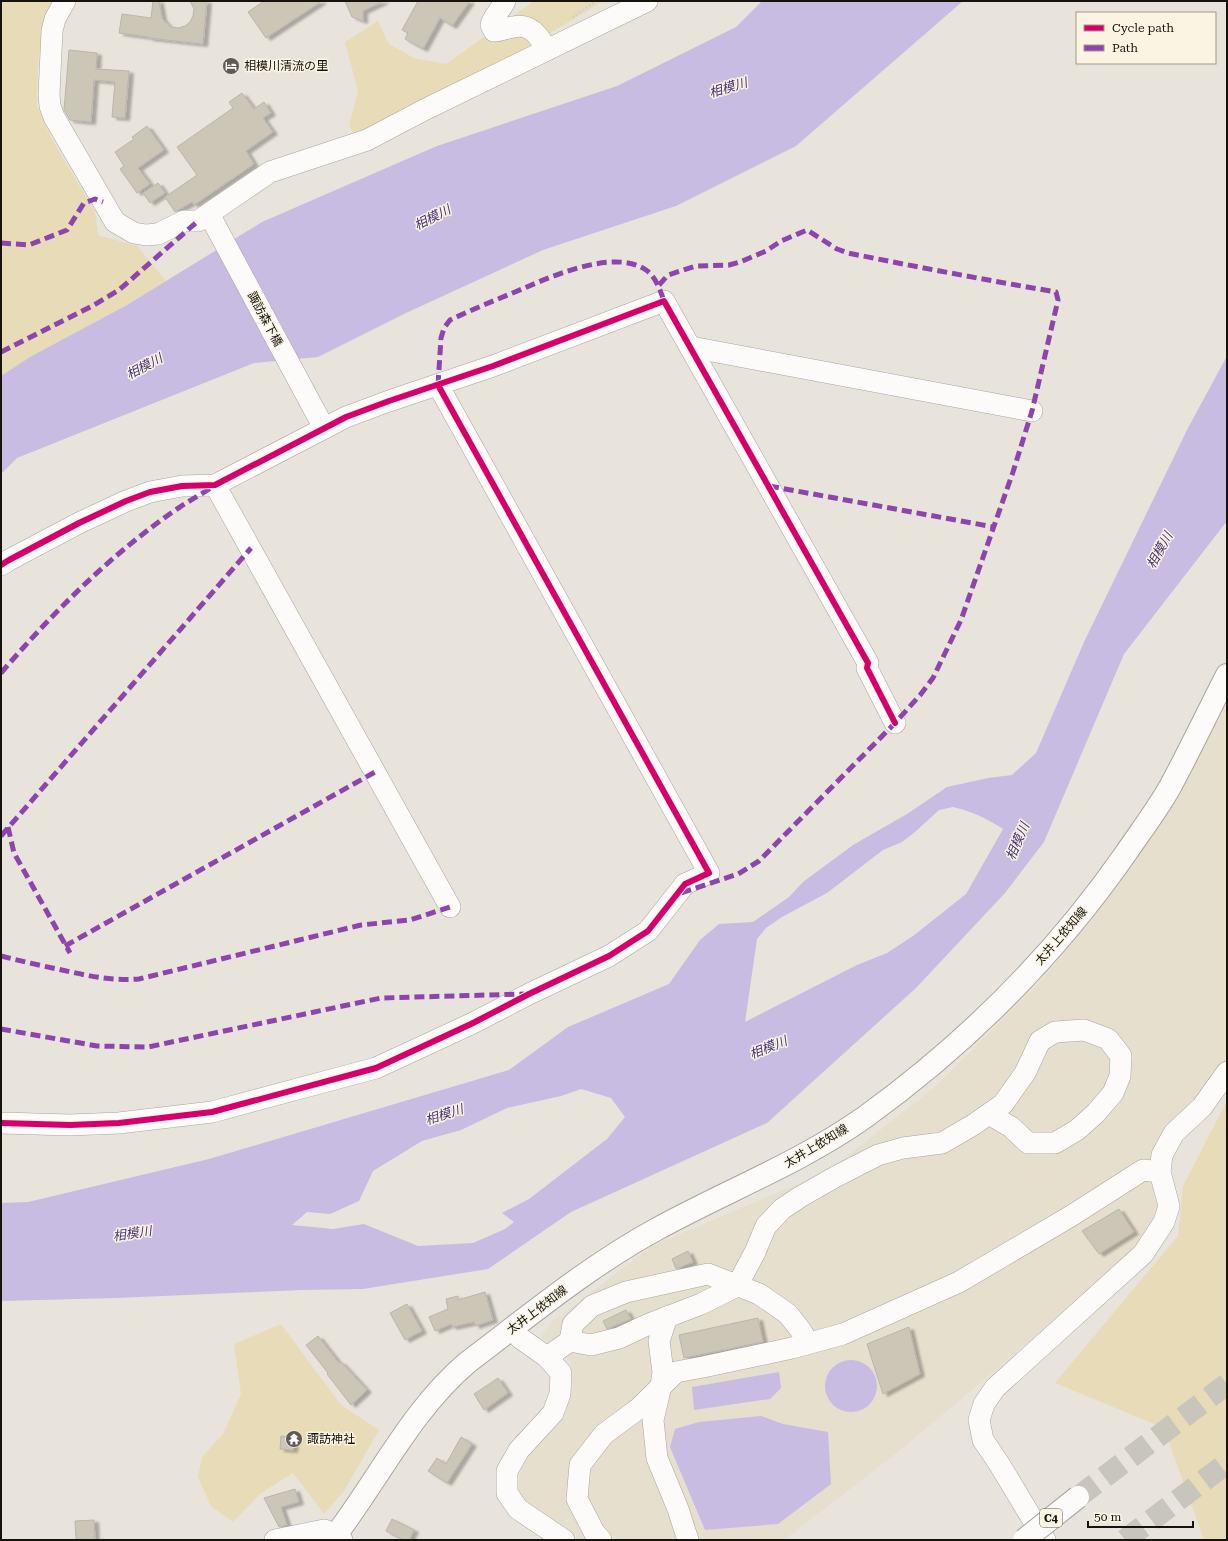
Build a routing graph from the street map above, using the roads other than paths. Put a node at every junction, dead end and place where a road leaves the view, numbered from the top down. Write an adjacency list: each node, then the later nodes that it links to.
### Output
1 (66, 1): 5 (street)
2 (505, 1): 4 (street)
3 (647, 1): 4 (street)
4 (547, 50): 5 (street)
5 (206, 219): 9 (street, 諏訪森下橋)
6 (691, 347): 7 (street); 8 (street); 13 (street)
7 (438, 385): 9 (street); 17 (street)
8 (1032, 410)
9 (321, 422): 10 (street)
10 (216, 485): 11 (street); 14 (street)
11 (1, 565)
12 (1227, 675): 21 (main road, 太井上依知線)
13 (895, 723)
14 (450, 907)
15 (1227, 1072): 18 (street)
16 (989, 1114): 16 (street); 19 (street)
17 (1, 1123)
18 (1160, 1172): 23 (street); 33 (street)
19 (737, 1286): 20 (street); 22 (street); 23 (street)
20 (667, 1317): 22 (street); 25 (street)
21 (514, 1328): 24 (street); 27 (main road, 太井上依知線)
22 (570, 1341): 24 (street)
23 (808, 1343): 25 (street)
24 (547, 1356): 29 (street)
25 (661, 1386): 30 (street); 31 (street)
26 (1078, 1497): 32 (main road, C4, bridge)
27 (337, 1538): 28 (street)
28 (275, 1540)
29 (564, 1540)
30 (601, 1540)
31 (688, 1540)
32 (1024, 1540)
33 (1045, 1540)

